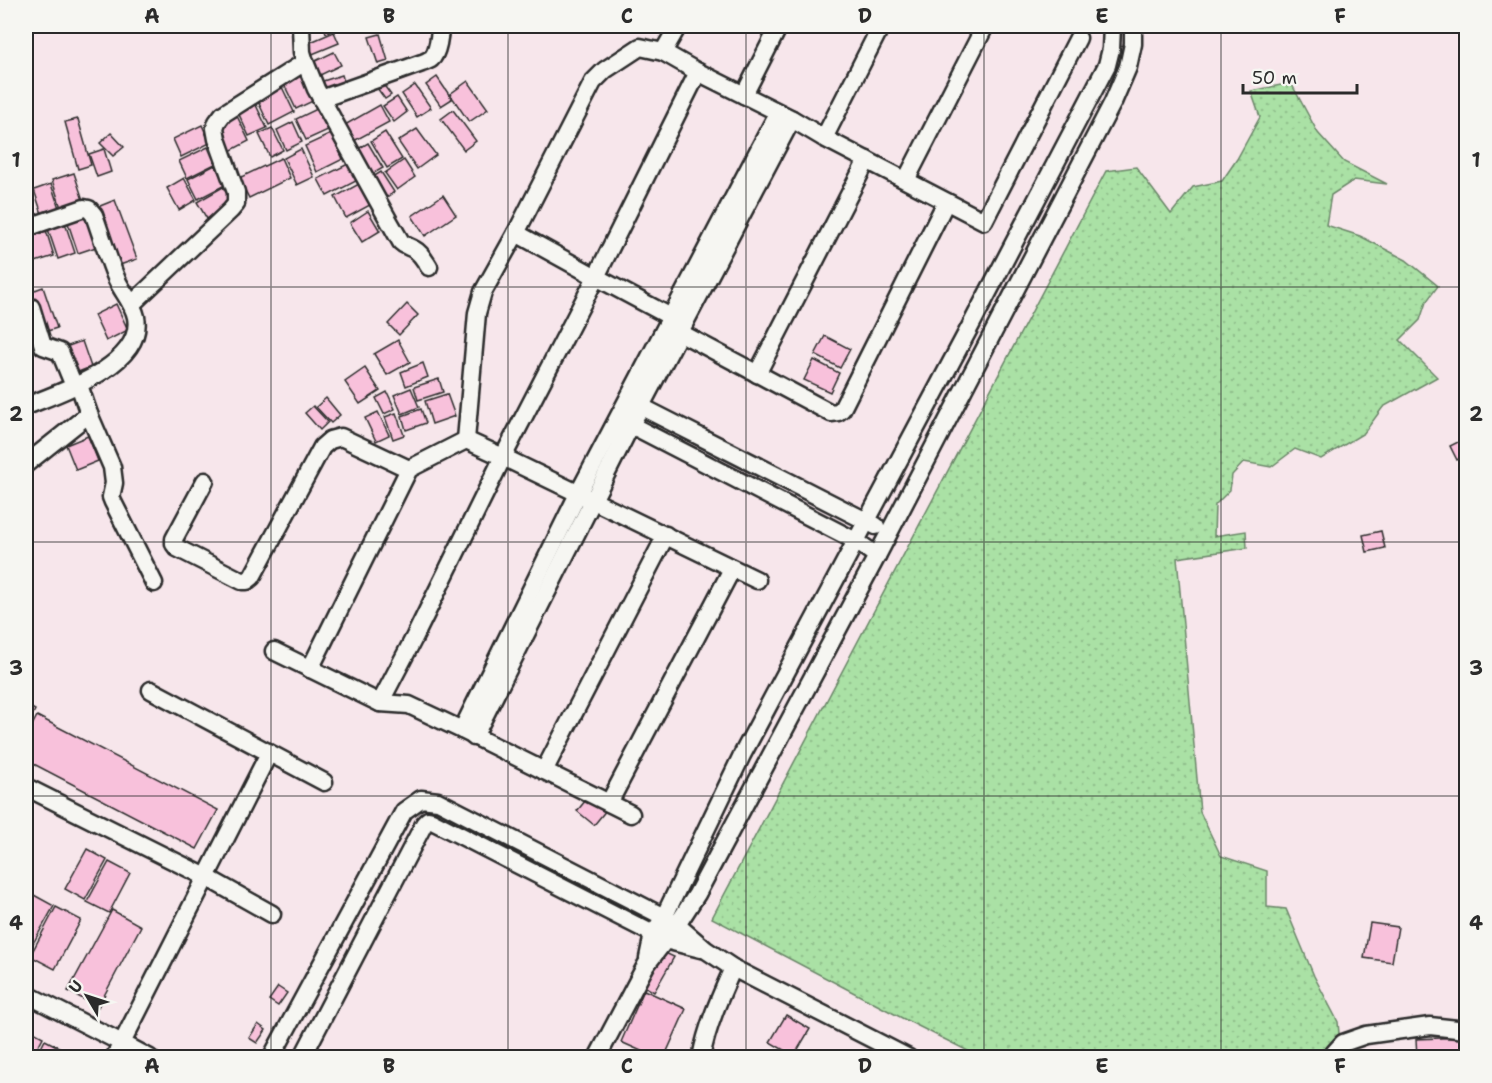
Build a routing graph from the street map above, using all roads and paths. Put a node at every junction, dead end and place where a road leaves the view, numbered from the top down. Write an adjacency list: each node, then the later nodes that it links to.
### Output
1 (301, 26): 11 (street)
2 (440, 26): 14 (street)
3 (678, 26): 10 (street)
4 (779, 26): 13 (street)
5 (880, 26): 16 (street)
6 (985, 26): 18 (street)
7 (1112, 26): 40 (street)
8 (1133, 26): 41 (street)
9 (1078, 38): 19 (street)
10 (663, 52): 12 (street); 21 (street)
11 (304, 62): 14 (street); 24 (street)
12 (698, 72): 13 (street); 23 (street)
13 (744, 95): 15 (street)
14 (321, 99): 22 (street)
15 (785, 116): 16 (street); 26 (street); 27 (street)
16 (825, 138): 17 (street)
17 (867, 160): 18 (street); 28 (street)
18 (906, 180): 19 (street)
19 (946, 202): 28 (street)
20 (26, 228): 24 (street)
21 (516, 232): 23 (street); 34 (street)
22 (429, 267)
23 (596, 277): 26 (street); 35 (street)
24 (132, 304): 29 (street)
25 (31, 308): 29 (street)
26 (670, 317): 30 (street)
27 (679, 332): 28 (street); 30 (street)
28 (757, 374)
29 (77, 386): 31 (street); 32 (street)
30 (634, 404): 33 (street); 40 (street)
31 (26, 406)
32 (88, 414): 36 (street); 47 (street)
33 (625, 422): 39 (street); 43 (street)
34 (466, 440): 35 (street); 37 (street)
35 (503, 457): 39 (street); 51 (street)
36 (26, 464)
37 (409, 469): 38 (street); 49 (street)
38 (205, 481)
39 (586, 497): 42 (street); 52 (street)
40 (867, 521): 41 (street); 43 (street)
41 (889, 532): 44 (street)
42 (666, 535): 45 (street); 54 (street)
43 (856, 541): 44 (street); 63 (street)
44 (878, 556): 63 (street)
45 (732, 569): 46 (street); 58 (street)
46 (757, 580)
47 (153, 583)
48 (274, 651): 49 (street)
49 (310, 669): 51 (street)
50 (151, 690): 53 (street)
51 (380, 704): 52 (street)
52 (468, 733): 54 (street)
53 (269, 753): 55 (street); 61 (street)
54 (544, 771): 58 (street)
55 (324, 782)
56 (26, 787): 61 (street)
57 (416, 802): 60 (street); 63 (street); 72 (street)
58 (609, 803): 59 (street)
59 (631, 814)
60 (428, 820): 64 (street); 73 (street)
61 (206, 877): 62 (street); 69 (street)
62 (272, 914)
63 (670, 921): 64 (street); 65 (street)
64 (659, 937): 65 (street); 74 (street)
65 (706, 950): 66 (street)
66 (733, 968): 70 (street); 75 (street)
67 (26, 994): 69 (street)
68 (1467, 1030): 77 (street)
69 (118, 1050): 71 (street)
70 (885, 1052): 76 (street)
71 (150, 1058)
72 (271, 1058)
73 (302, 1058)
74 (597, 1058)
75 (701, 1058)
76 (909, 1058)
77 (1332, 1058)

